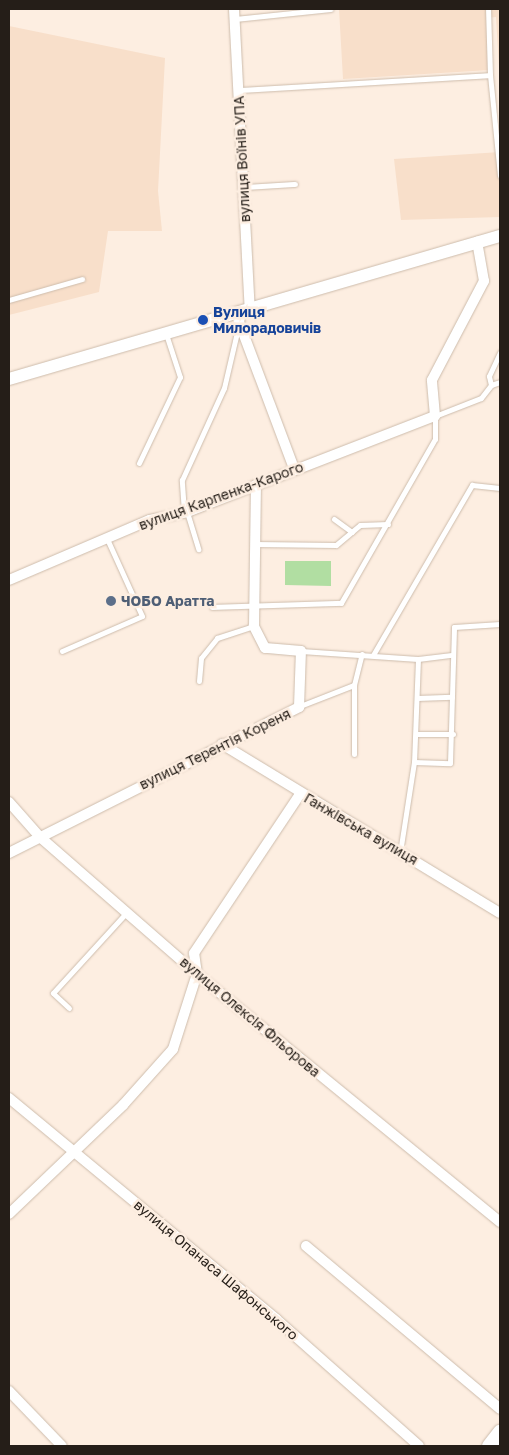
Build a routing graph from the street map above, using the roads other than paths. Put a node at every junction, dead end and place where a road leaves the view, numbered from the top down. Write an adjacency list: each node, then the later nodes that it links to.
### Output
1 (330, 9): 3 (lane)
2 (488, 9): 4 (lane)
3 (235, 14): 5 (street, вулиця Воїнів УПА)
4 (490, 75): 5 (lane); 6 (lane)
5 (238, 90): 8 (street, вулиця Воїнів УПА)
6 (500, 176)
7 (294, 184): 8 (lane)
8 (243, 187): 13 (street, вулиця Воїнів УПА)
9 (500, 236): 10 (street)
10 (478, 242): 13 (street); 19 (street)
11 (82, 278): 12 (lane)
12 (9, 300)
13 (244, 315): 14 (street); 21 (street, вулиця Воїнів УПА); 24 (lane)
14 (166, 334): 16 (street); 20 (lane)
15 (500, 352): 18 (lane)
16 (9, 379)
17 (499, 384): 18 (lane)
18 (491, 385): 19 (lane)
19 (435, 416): 21 (street, вулиця Карпенка-Карого); 26 (lane)
20 (139, 463)
21 (294, 468): 22 (street, вулиця Карпенка-Карого)
22 (256, 486): 24 (street, вулиця Карпенка-Карого); 29 (street)
23 (500, 488): 39 (lane)
24 (186, 512): 28 (street, вулиця Карпенка-Карого); 30 (lane)
25 (334, 519): 27 (lane)
26 (388, 524): 27 (lane); 32 (lane)
27 (352, 532): 29 (lane)
28 (108, 541): 31 (street, вулиця Карпенка-Карого); 37 (lane)
29 (255, 544): 32 (street)
30 (198, 549)
31 (9, 580)
32 (255, 604): 33 (lane); 35 (street)
33 (212, 607)
34 (500, 624): 40 (lane)
35 (254, 626): 36 (street); 42 (lane)
36 (300, 651): 38 (lane); 46 (street, вулиця Терентія Кореня)
37 (62, 652)
38 (362, 654): 39 (lane); 43 (lane)
39 (373, 655): 41 (lane)
40 (452, 655): 41 (lane); 44 (lane)
41 (418, 659): 45 (lane)
42 (199, 681)
43 (354, 685): 46 (lane); 50 (lane)
44 (452, 697): 45 (lane); 48 (lane)
45 (417, 698): 47 (lane)
46 (299, 707): 49 (street, вулиця Терентія Кореня)
47 (416, 734): 48 (lane); 51 (lane)
48 (453, 734): 51 (lane)
49 (222, 744): 52 (street, Ганжівська вулиця); 54 (street, вулиця Терентія Кореня)
50 (354, 754)
51 (414, 762): 56 (lane)
52 (300, 794): 56 (street, Ганжівська вулиця); 59 (street)
53 (9, 802): 54 (street, вулиця Олексія Фльорова)
54 (40, 836): 55 (street, вулиця Терентія Кореня); 57 (street, вулиця Олексія Фльорова)
55 (9, 853)
56 (400, 853): 58 (street, Ганжівська вулиця)
57 (128, 911): 59 (street, вулиця Олексія Фльорова); 60 (lane)
58 (500, 913)
59 (197, 974): 62 (street); 64 (street, вулиця Олексія Фльорова)
60 (70, 1008)
61 (9, 1098): 62 (street, вулиця Опанаса Шафонського)
62 (74, 1152): 63 (street); 70 (street, вулиця Опанаса Шафонського)
63 (9, 1214)
64 (500, 1222)
65 (306, 1246): 67 (street)
66 (9, 1391): 69 (street)
67 (500, 1408)
68 (500, 1432): 71 (main road)
69 (62, 1446)
70 (419, 1446)
71 (489, 1446)

